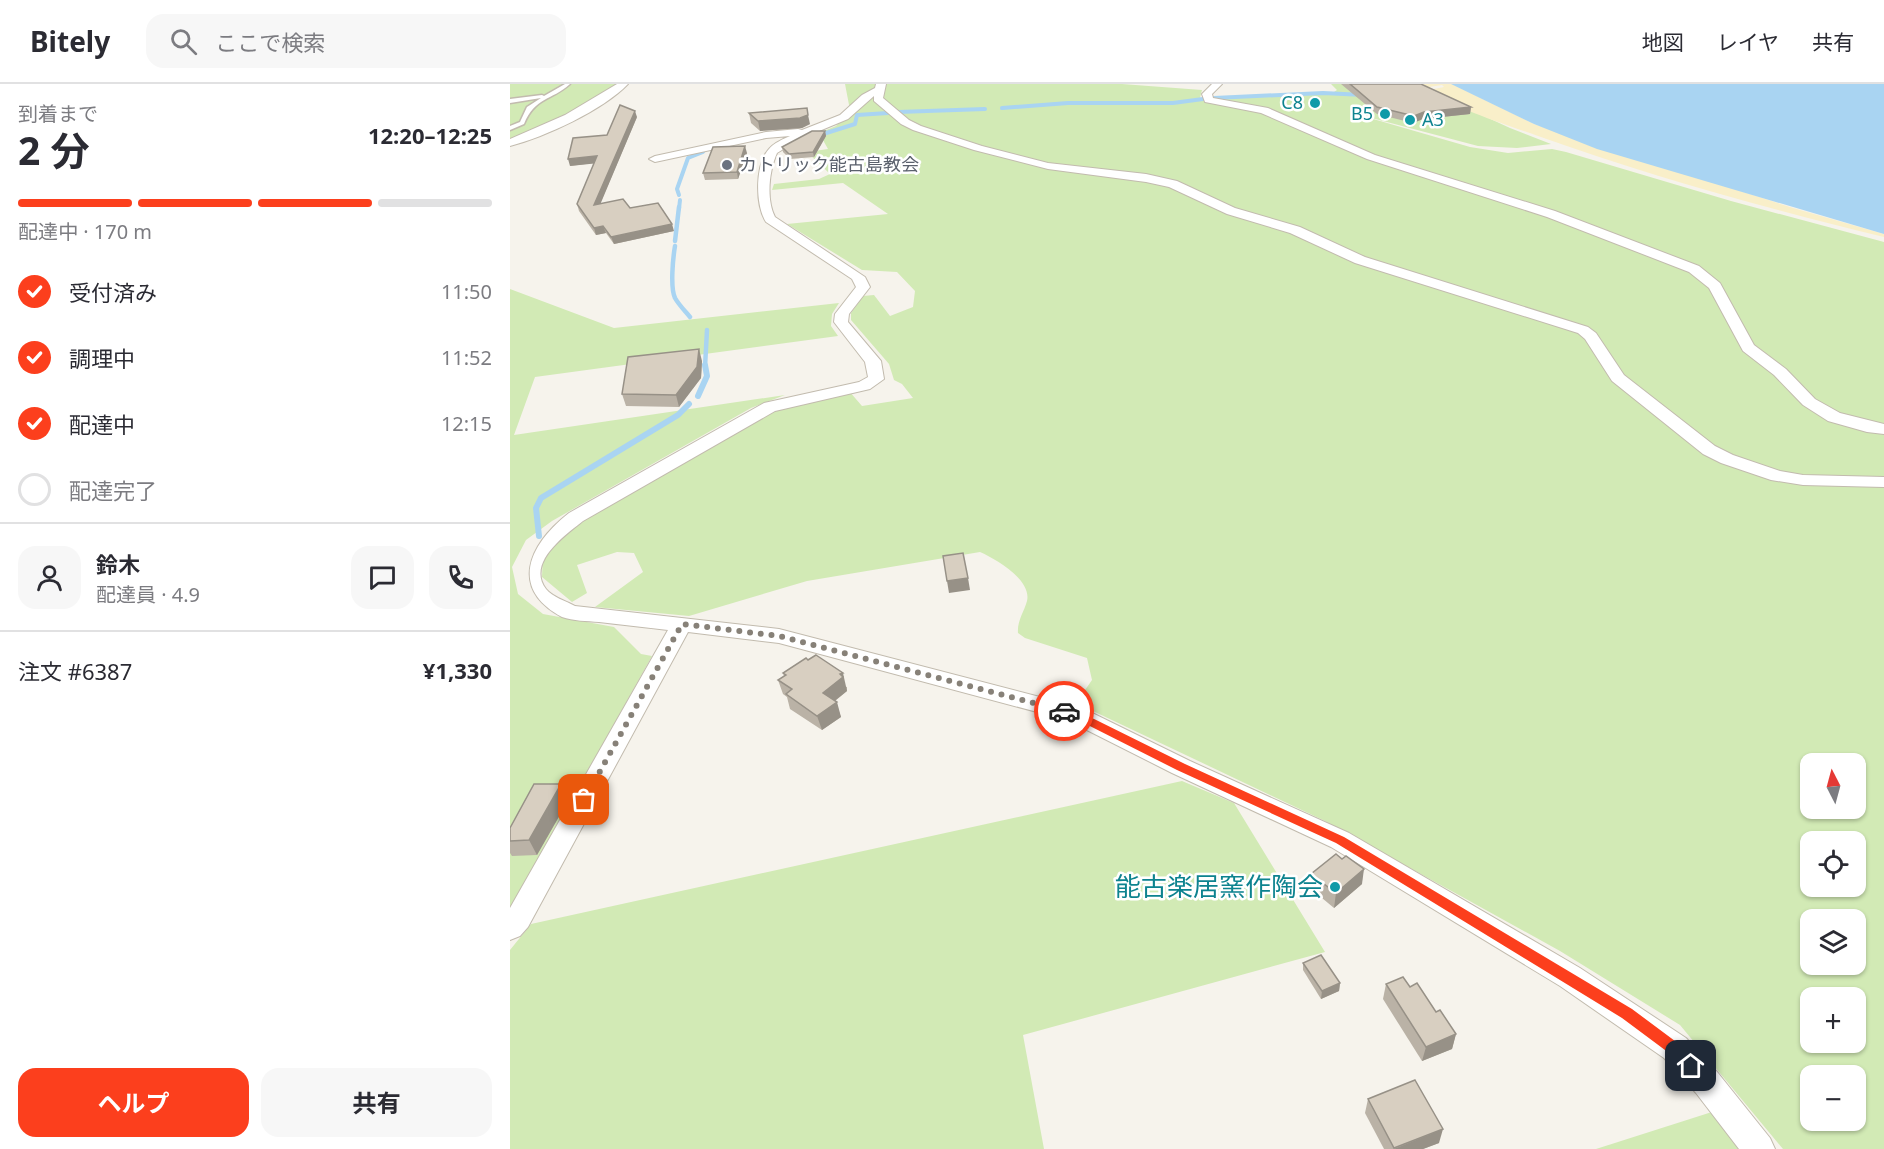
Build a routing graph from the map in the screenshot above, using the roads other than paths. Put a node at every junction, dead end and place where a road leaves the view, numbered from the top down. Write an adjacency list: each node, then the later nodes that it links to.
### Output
1 (623, 84): 11 (street)
2 (1217, 84): 13 (street)
3 (566, 85): 5 (lane)
4 (881, 87): 10 (street); 14 (street)
5 (551, 95): 6 (lane); 7 (lane)
6 (510, 101)
7 (522, 123): 8 (lane); 9 (lane)
8 (510, 124)
9 (510, 128)
10 (809, 133): 12 (street); 15 (street)
11 (510, 143)
12 (655, 159)
13 (1884, 429)
14 (1884, 482)
15 (682, 624): 16 (street); 17 (street)
16 (510, 928)
17 (1759, 1149)

